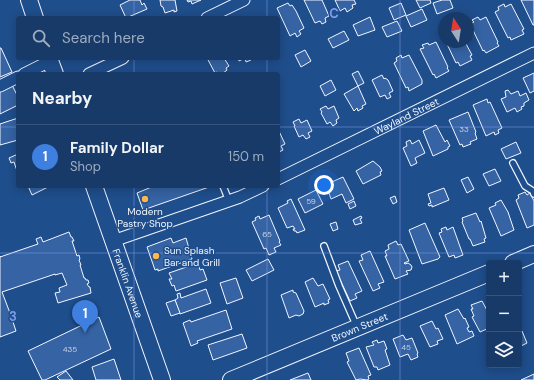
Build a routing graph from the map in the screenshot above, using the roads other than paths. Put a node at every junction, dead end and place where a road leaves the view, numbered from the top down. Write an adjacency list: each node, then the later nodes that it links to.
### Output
1 (29, 0): 3 (main road)
2 (244, 0): 4 (street)
3 (34, 16)
4 (210, 16)
5 (534, 53): 13 (street, Wayland Street)
6 (119, 60): 9 (street)
7 (51, 64): 8 (street)
8 (29, 72)
9 (94, 72)
10 (16, 78): 11 (street)
11 (0, 86)
12 (513, 163): 17 (lane)
13 (280, 178)
14 (95, 188): 19 (main road, Franklin Avenue)
15 (224, 188): 18 (lane)
16 (258, 188): 18 (street)
17 (534, 194)
18 (229, 201): 19 (street)
19 (113, 240): 25 (main road, Franklin Avenue)
20 (324, 246): 24 (lane)
21 (534, 254): 22 (main road)
22 (520, 260)
23 (486, 274): 24 (main road, Brown Street)
24 (357, 328): 26 (main road, Brown Street)
25 (162, 380)
26 (231, 380)

